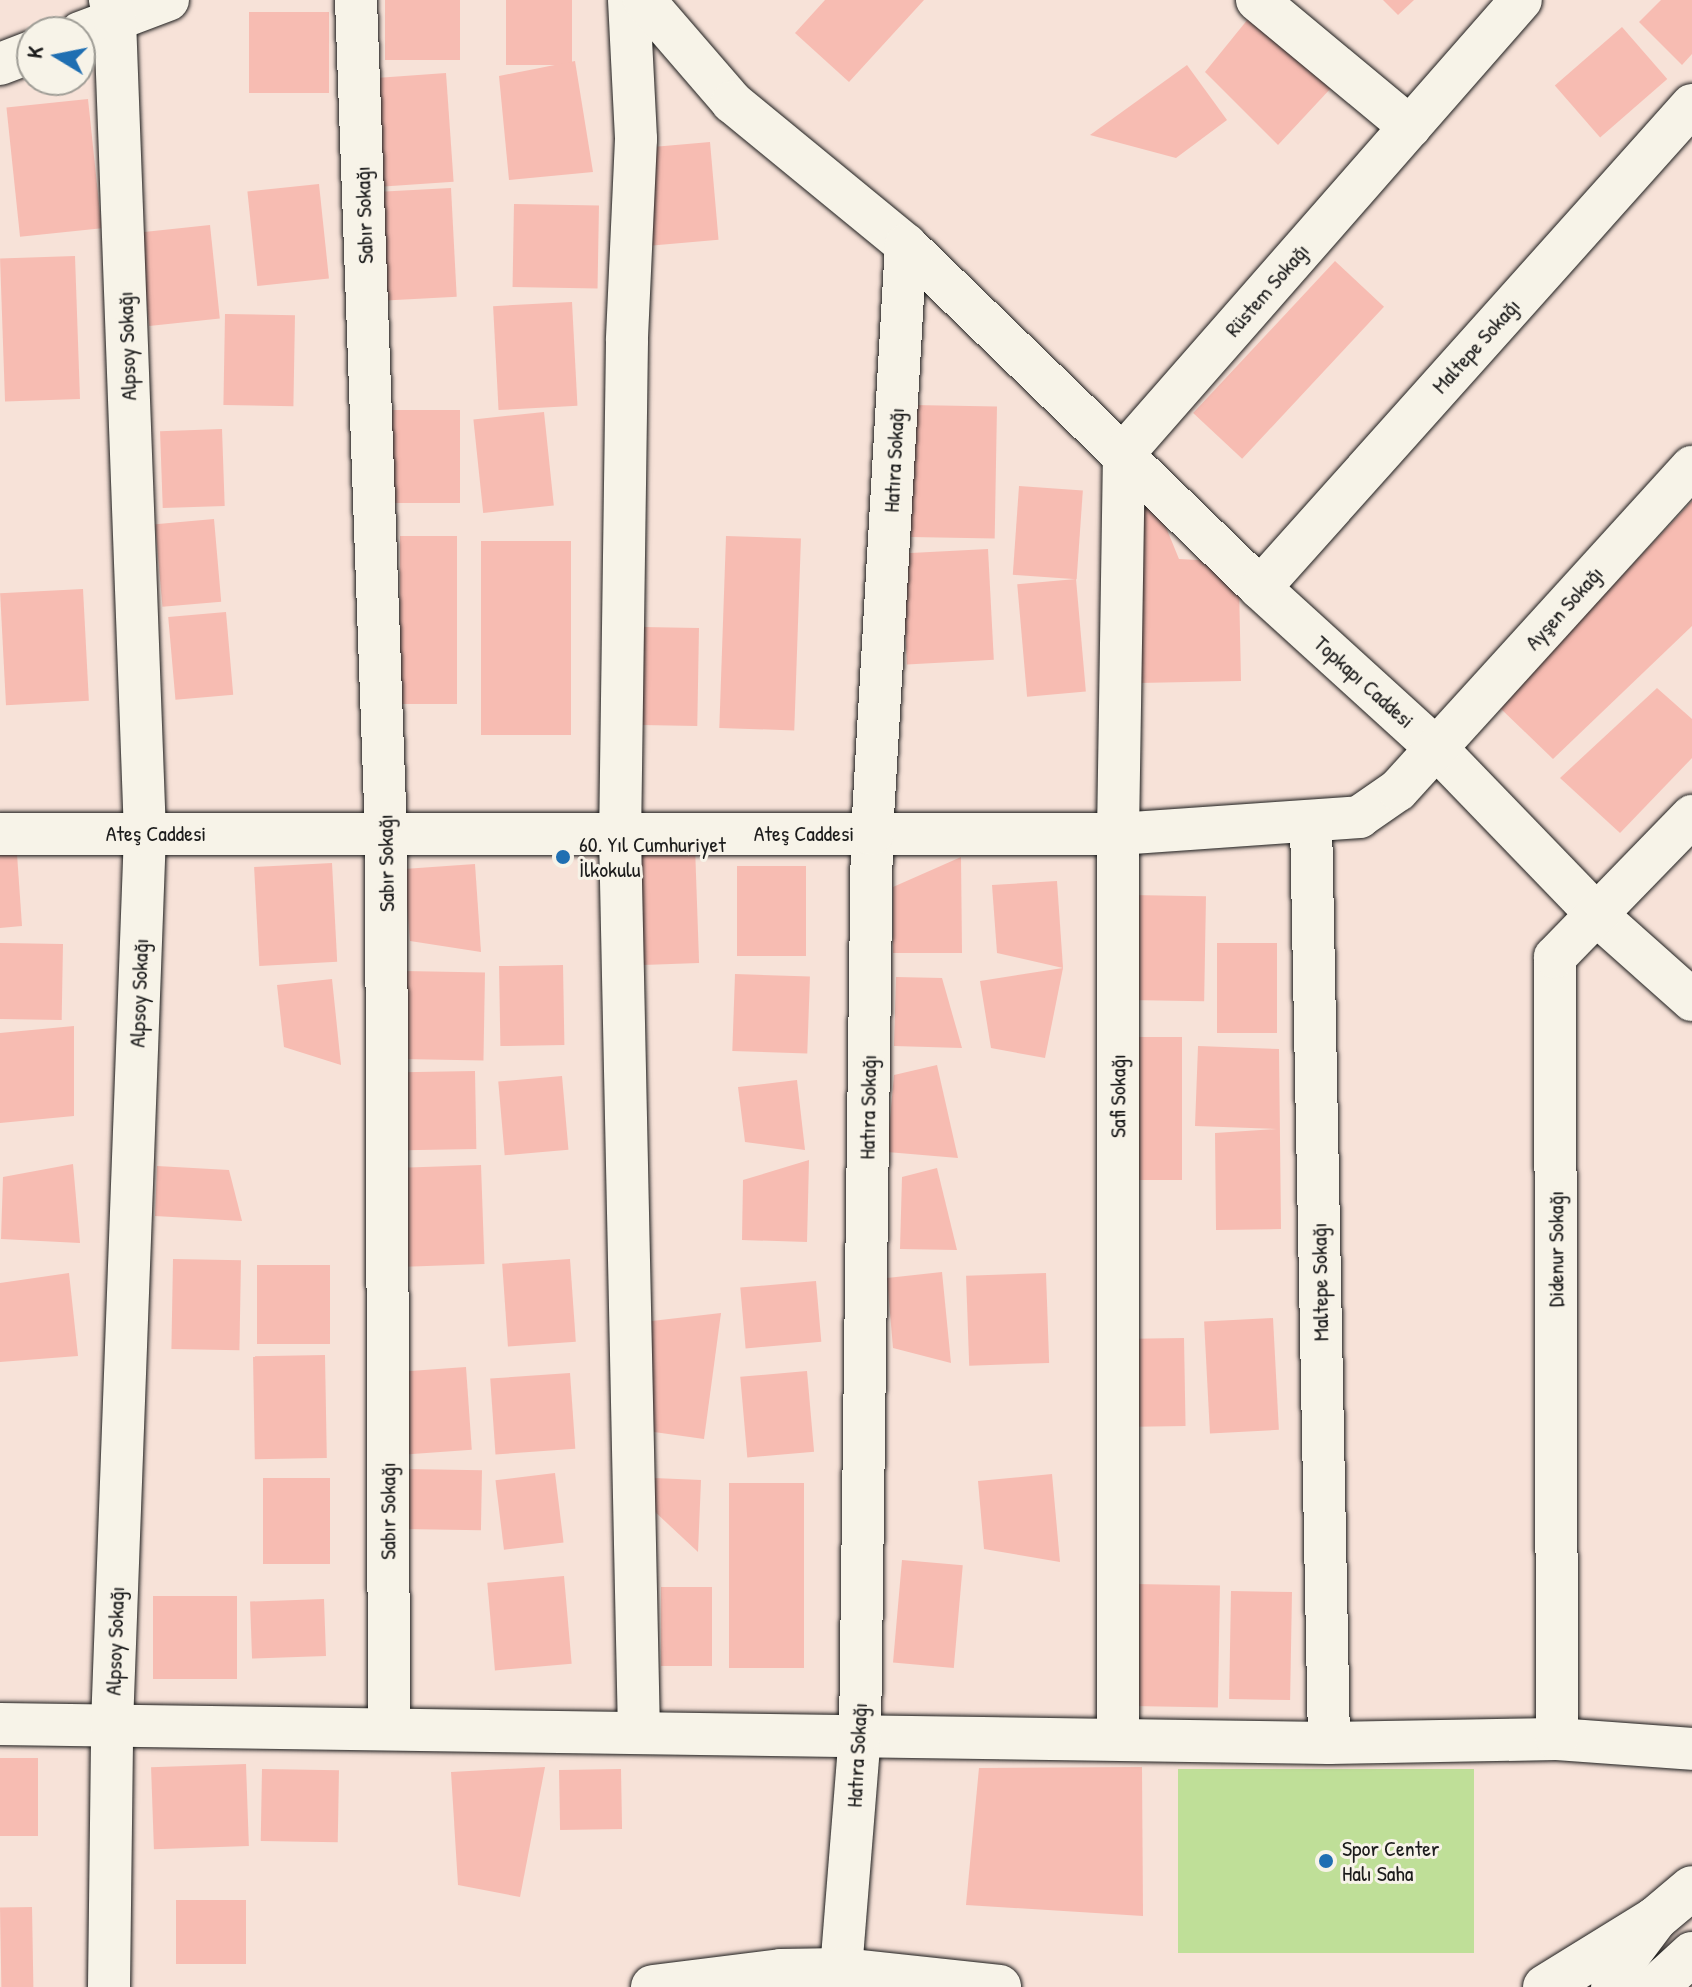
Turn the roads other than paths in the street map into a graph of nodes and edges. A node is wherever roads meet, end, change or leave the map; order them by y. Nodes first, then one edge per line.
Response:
1 (168, 0) edge
2 (356, 0) edge
3 (629, 0) edge
4 (644, 0) edge
5 (1257, 0) edge
6 (1521, 0) edge
7 (102, 18) edge
8 (1692, 105) edge
9 (1410, 127) junction
10 (906, 245) junction
11 (1124, 453) junction
12 (1692, 467) edge
13 (1260, 588) junction
14 (1436, 748) junction
15 (1692, 816) edge
16 (1311, 821) junction
17 (0, 834) edge
18 (145, 834) junction
19 (386, 834) junction
20 (620, 834) junction
21 (872, 834) junction
22 (1118, 834) junction
23 (1599, 917) junction
24 (1692, 1000) edge
25 (0, 1724) edge
26 (112, 1725) junction
27 (389, 1727) junction
28 (639, 1731) junction
29 (860, 1734) junction
30 (1118, 1739) junction
31 (1557, 1739) junction
32 (1329, 1743) junction
33 (1692, 1749) edge
34 (1692, 1888) edge
35 (1655, 1919) junction
36 (1692, 1954) edge
37 (1692, 1967) edge
38 (841, 1970) junction
39 (109, 1987) edge
40 (653, 1987) edge
41 (999, 1987) edge
42 (1545, 1987) edge
43 (1613, 1987) edge
44 (1656, 1987) edge
45 (1684, 1987) edge

1 - 7 street
2 - 19 street, Sabır Sokağı
3 - 20 street
4 - 10 street, Topkapı Caddesi
5 - 9 street
6 - 9 street, Rüstem Sokağı
7 - 18 street, Alpsoy Sokağı
8 - 13 street, Maltepe Sokağı
9 - 11 street, Rüstem Sokağı
10 - 11 street, Topkapı Caddesi
10 - 21 street, Hatıra Sokağı
11 - 13 street, Topkapı Caddesi
11 - 22 street, Safi Sokağı
12 - 14 street, Ayşen Sokağı
13 - 14 street, Topkapı Caddesi
14 - 16 street, Ateş Caddesi
14 - 23 street, Topkapı Caddesi
15 - 23 street, Didenur Sokağı
16 - 22 street, Ateş Caddesi
16 - 32 street, Maltepe Sokağı
17 - 18 street, Ateş Caddesi
18 - 19 street, Ateş Caddesi
18 - 26 street, Alpsoy Sokağı
19 - 20 street, Ateş Caddesi
19 - 27 street, Sabır Sokağı
20 - 21 street, Ateş Caddesi
20 - 28 street
21 - 22 street, Ateş Caddesi
21 - 29 street, Hatıra Sokağı
22 - 30 street, Safi Sokağı
23 - 24 street, Topkapı Caddesi
23 - 31 street, Didenur Sokağı
25 - 26 street
26 - 27 street
26 - 39 street, Alpsoy Sokağı
27 - 28 street
28 - 29 street
29 - 30 street
29 - 38 street, Hatıra Sokağı
30 - 32 street
31 - 32 street
31 - 33 street
34 - 35 main road
35 - 42 main road
35 - 43 main road
36 - 44 main road
37 - 45 main road
38 - 40 main road
38 - 41 main road

